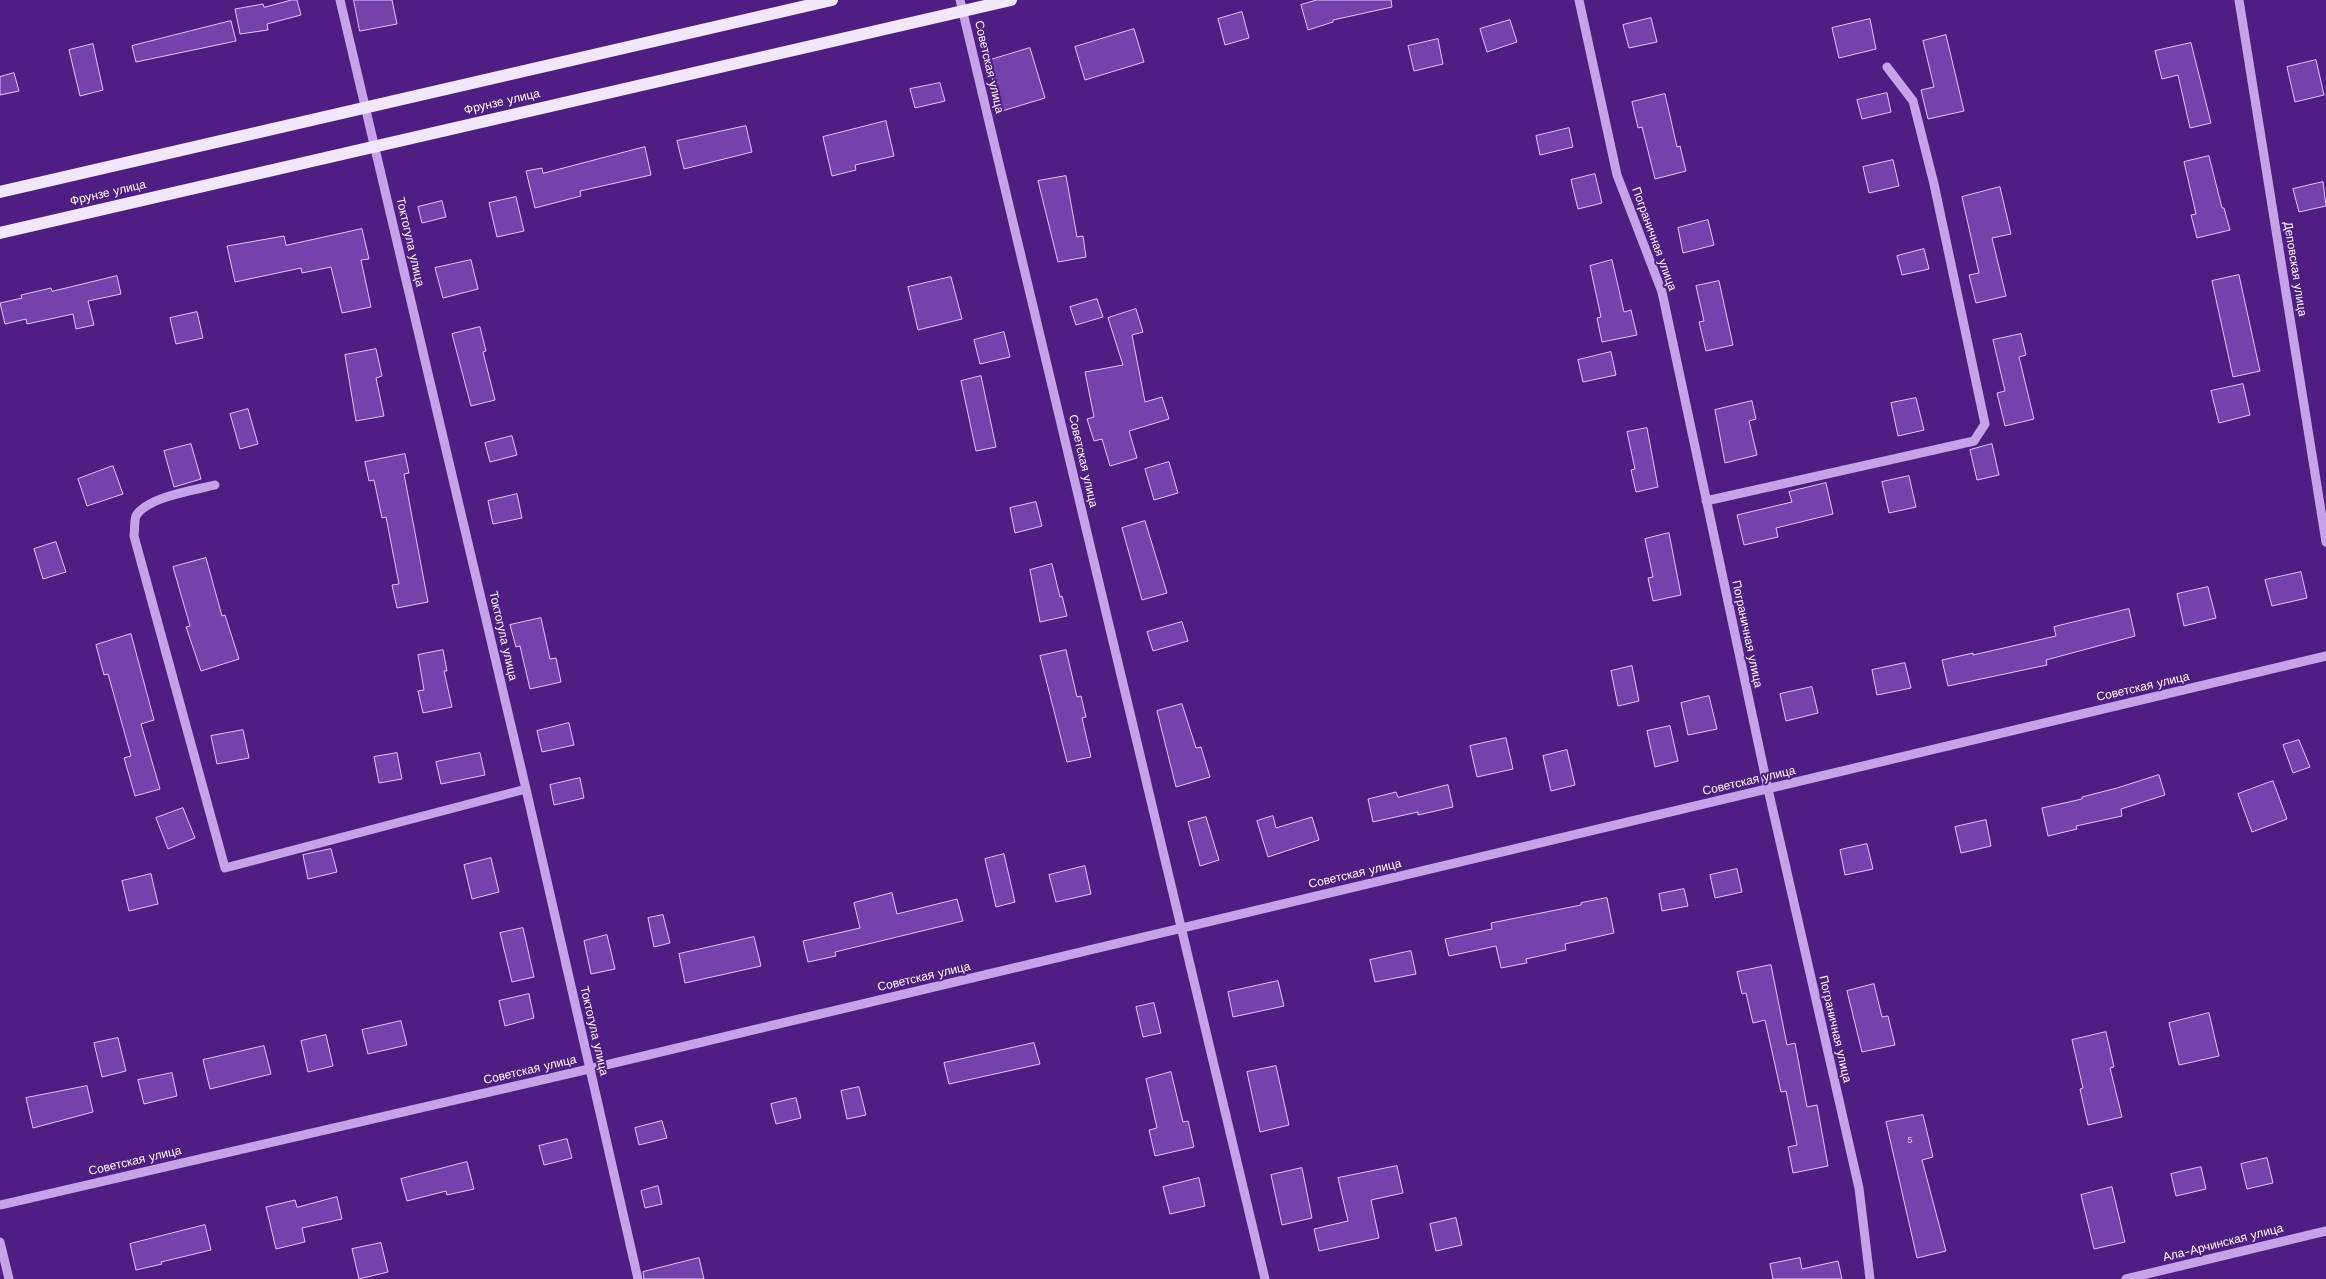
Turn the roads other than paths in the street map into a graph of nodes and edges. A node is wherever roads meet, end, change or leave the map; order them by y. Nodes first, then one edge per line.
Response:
1 (340, 0) edge
2 (832, 0) edge
3 (1011, 0) edge
4 (1579, 0) edge
5 (2239, 0) edge
6 (962, 6) edge
7 (1887, 67) dead end
8 (365, 108) junction
9 (374, 146) junction
10 (0, 192) edge
11 (0, 233) edge
12 (215, 485) dead end
13 (1706, 501) junction
14 (2326, 542) edge
15 (2324, 657) edge
16 (526, 789) junction
17 (1768, 789) junction
18 (1182, 928) junction
19 (589, 1069) junction
20 (0, 1205) edge
21 (2326, 1231) edge
22 (0, 1242) edge
23 (9, 1279) edge
24 (638, 1279) edge
25 (1265, 1279) edge
26 (1870, 1279) edge
27 (2126, 1279) edge

1 - 8 street, Токтогула улица
2 - 8 main road, Фрунзе улица
3 - 6 main road, Фрунзе улица
4 - 13 street, Пограничная улица
5 - 14 street, Деповская улица
6 - 9 main road, Фрунзе улица
6 - 18 street, Советская улица
7 - 13 street
8 - 9 street, Токтогула улица
8 - 10 main road, Фрунзе улица
9 - 11 main road, Фрунзе улица
9 - 16 street, Токтогула улица
12 - 16 street
13 - 17 street, Пограничная улица
15 - 17 street, Советская улица
16 - 19 street, Токтогула улица
17 - 18 street, Советская улица
17 - 26 street, Пограничная улица
18 - 19 street, Советская улица
18 - 25 street, Советская улица
19 - 20 street, Советская улица
19 - 24 street, Токтогула улица
21 - 27 street, Ала-Арчинская улица
22 - 23 street

